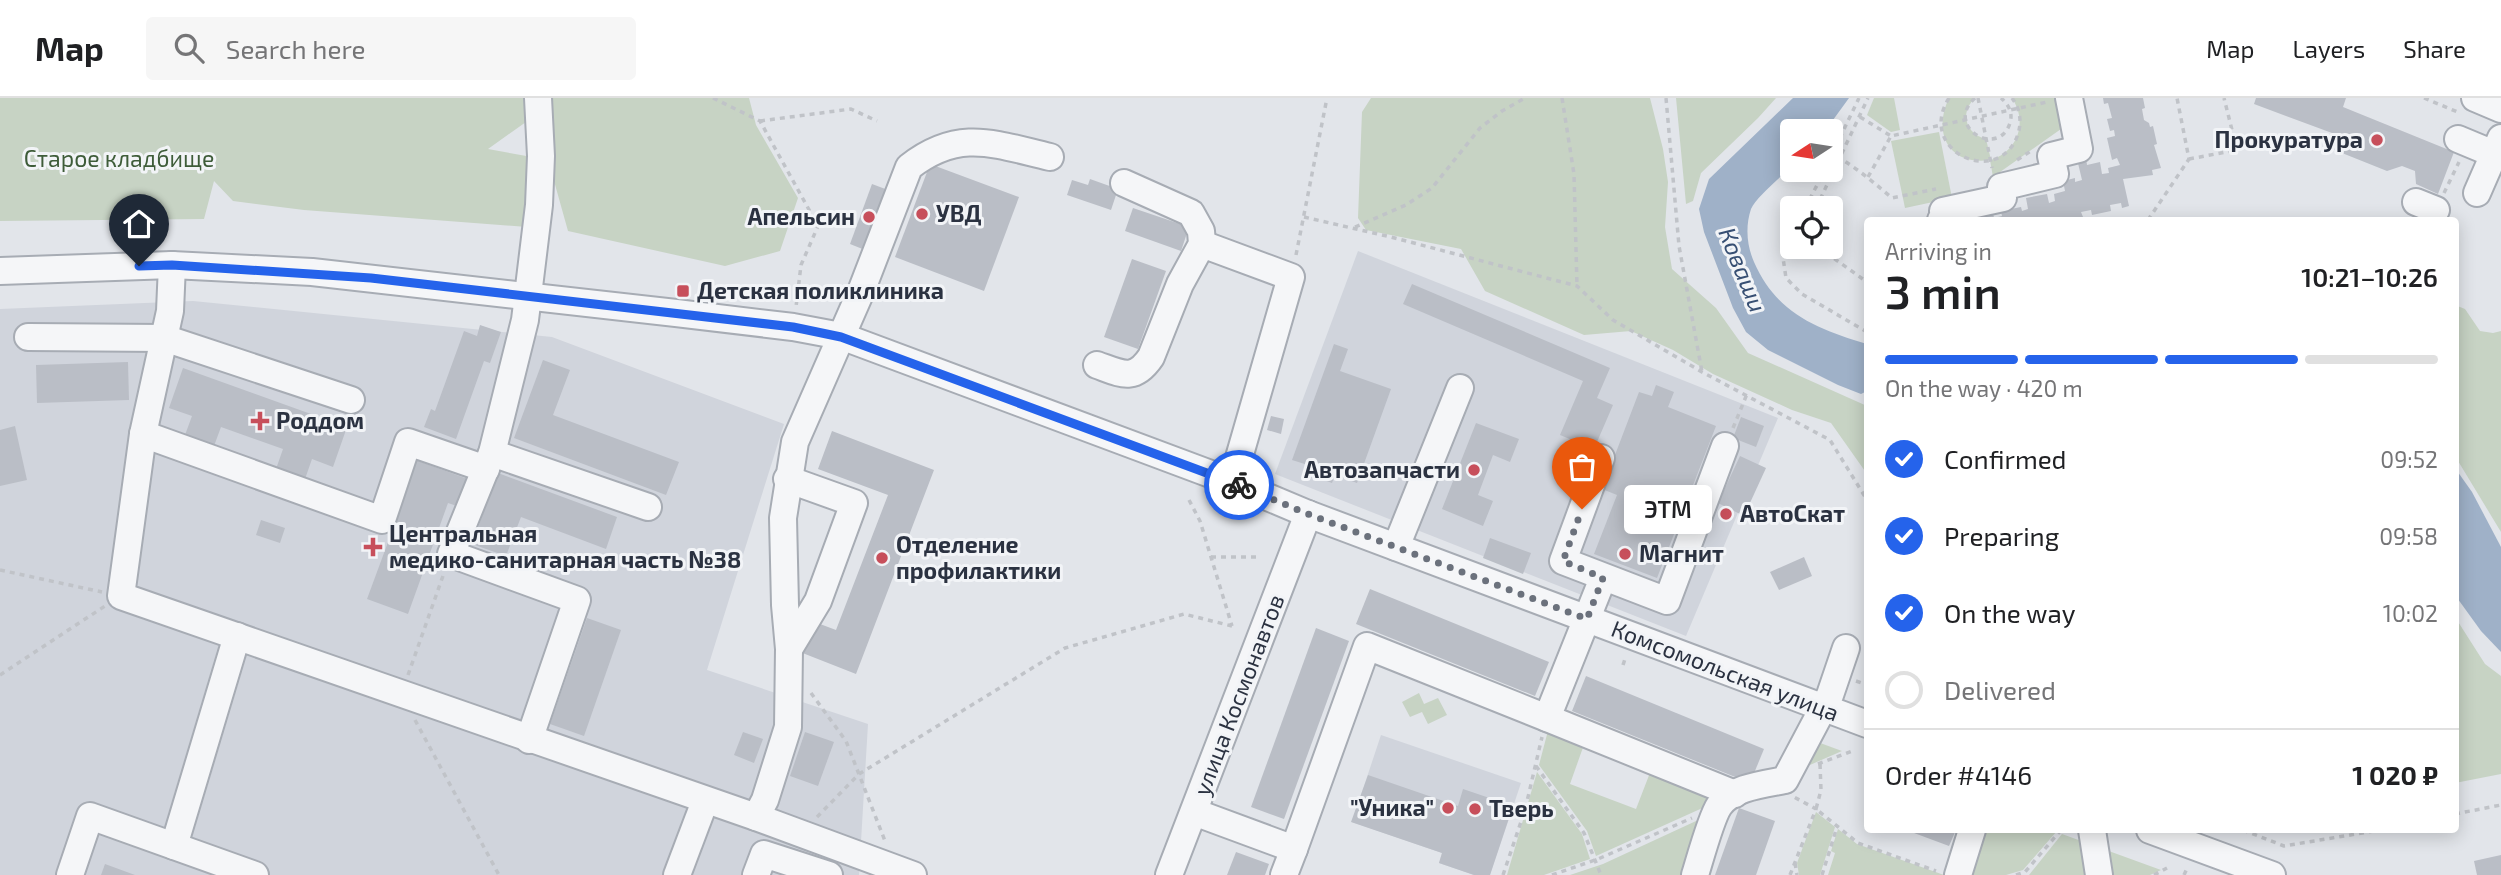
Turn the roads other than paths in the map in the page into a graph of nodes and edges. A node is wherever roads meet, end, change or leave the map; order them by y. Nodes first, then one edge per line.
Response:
1 (538, 98) edge
2 (2475, 98) edge
3 (2062, 99) edge
4 (2501, 109) edge
5 (2458, 139) dead end
6 (2497, 146) edge
7 (1050, 157) dead end
8 (1124, 183) dead end
9 (2477, 193) dead end
10 (1944, 217) edge
11 (1202, 244) junction
12 (172, 265) junction
13 (0, 271) edge
14 (528, 297) junction
15 (28, 337) dead end
16 (841, 337) junction
17 (164, 338) junction
18 (1097, 365) dead end
19 (1460, 388) dead end
20 (351, 400) dead end
21 (143, 434) junction
22 (1725, 446) road end
23 (1601, 458) dead end
24 (489, 461) junction
25 (787, 479) junction
26 (1232, 482) junction
27 (648, 507) dead end
28 (1308, 514) junction
29 (1396, 547) junction
30 (1603, 578) junction
31 (1587, 619) junction
32 (237, 636) junction
33 (1846, 648) dead end
34 (789, 656) junction
35 (1824, 708) junction
36 (1547, 718) junction
37 (1864, 723) edge
38 (529, 740) junction
39 (1727, 800) junction
40 (705, 801) junction
41 (1194, 812) junction
42 (756, 817) junction
43 (1971, 833) edge
44 (2092, 833) edge
45 (2157, 833) edge
46 (174, 846) junction
47 (1294, 849) junction
48 (2236, 869) edge
49 (904, 872) edge
50 (71, 875) edge
51 (256, 875) edge
52 (677, 875) edge
53 (756, 875) edge
54 (829, 875) edge
55 (1169, 875) edge
56 (1284, 875) edge
57 (1695, 875) edge
58 (1958, 875) edge
59 (2099, 875) edge
60 (2272, 875) edge

1 - 14 street
2 - 4 street
3 - 10 street
5 - 6 street
6 - 9 street
7 - 16 street
8 - 11 street
11 - 18 street
11 - 26 street
12 - 13 street, Комсомольская улица
12 - 14 street, Комсомольская улица
12 - 17 street
14 - 16 street, Комсомольская улица
14 - 24 street
15 - 17 street
16 - 25 street
16 - 26 street, Комсомольская улица
17 - 20 street
17 - 21 street
19 - 29 street
21 - 24 street
21 - 32 street
22 - 30 street
23 - 30 street
24 - 27 street
24 - 38 street
25 - 34 street
25 - 34 street
26 - 28 street, Комсомольская улица
28 - 29 street, Комсомольская улица
28 - 41 street, улица Космонавтов
29 - 31 street, Комсомольская улица
30 - 31 street
31 - 35 street, Комсомольская улица
31 - 36 street
32 - 38 street
32 - 46 street
33 - 35 street
34 - 42 street
35 - 37 street, Комсомольская улица
35 - 39 street
36 - 39 street
36 - 47 street
38 - 40 street
39 - 57 street
40 - 42 street
40 - 52 street
41 - 47 street
41 - 55 street, улица Космонавтов
42 - 49 street
43 - 58 street
44 - 59 street
45 - 48 street
46 - 50 street
46 - 51 street
47 - 56 street
48 - 60 street
53 - 54 street

